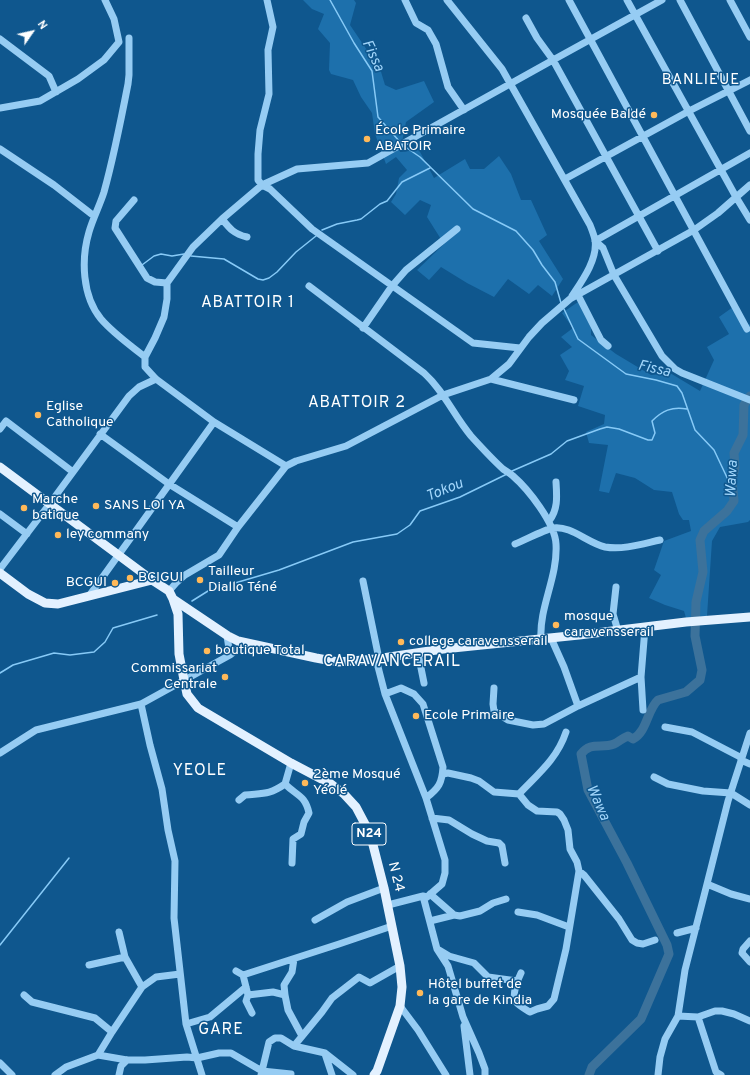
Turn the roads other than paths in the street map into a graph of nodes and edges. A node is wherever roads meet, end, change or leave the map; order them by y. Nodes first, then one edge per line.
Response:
1 (105, 0) edge
2 (266, 0) edge
3 (405, 0) edge
4 (447, 0) edge
5 (569, 0) edge
6 (627, 0) edge
7 (662, 0) edge
8 (680, 0) edge
9 (730, 0) edge
10 (636, 15) junction
11 (526, 18) dead end
12 (750, 37) edge
13 (129, 38) dead end
14 (0, 39) edge
15 (591, 39) junction
16 (553, 60) junction
17 (750, 80) edge
18 (511, 84) junction
19 (728, 91) junction
20 (56, 92) junction
21 (0, 108) edge
22 (464, 110) junction
23 (689, 111) junction
24 (750, 132) edge
25 (643, 136) junction
26 (0, 149) edge
27 (750, 153) edge
28 (606, 156) junction
29 (721, 170) junction
30 (565, 180) junction
31 (750, 185) edge
32 (262, 186) junction
33 (675, 195) junction
34 (736, 197) junction
35 (134, 200) dead end
36 (94, 216) junction
37 (639, 216) junction
38 (222, 219) junction
39 (750, 220) edge
40 (457, 230) dead end
41 (694, 230) junction
42 (247, 237) dead end
43 (595, 241) junction
44 (658, 251) junction
45 (614, 275) junction
46 (167, 283) junction
47 (309, 286) dead end
48 (392, 286) junction
49 (578, 295) junction
50 (570, 299) junction
51 (363, 328) junction
52 (747, 329) dead end
53 (608, 346) dead end
54 (520, 348) junction
55 (145, 357) junction
56 (156, 379) junction
57 (491, 379) junction
58 (443, 395) junction
59 (747, 399) edge
60 (574, 400) dead end
61 (214, 422) junction
62 (0, 429) edge
63 (100, 434) junction
64 (286, 466) junction
65 (0, 467) edge
66 (73, 472) junction
67 (556, 482) dead end
68 (169, 484) junction
69 (50, 504) junction
70 (0, 514) edge
71 (551, 525) junction
72 (238, 527) junction
73 (27, 534) junction
74 (660, 540) dead end
75 (516, 544) dead end
76 (119, 554) junction
77 (0, 569) edge
78 (0, 573) edge
79 (152, 580) junction
80 (363, 581) dead end
81 (616, 587) dead end
82 (171, 595) junction
83 (89, 596) junction
84 (750, 617) edge
85 (645, 628) junction
86 (618, 631) junction
87 (227, 636) junction
88 (546, 639) junction
89 (242, 642) junction
90 (418, 653) junction
91 (230, 655) junction
92 (377, 659) junction
93 (641, 677) junction
94 (184, 680) junction
95 (424, 683) dead end
96 (494, 688) dead end
97 (385, 694) junction
98 (141, 704) junction
99 (578, 706) junction
100 (642, 710) dead end
101 (665, 727) dead end
102 (566, 732) dead end
103 (750, 733) edge
104 (0, 752) edge
105 (742, 759) junction
106 (291, 763) junction
107 (750, 764) edge
108 (443, 774) junction
109 (654, 777) dead end
110 (285, 784) junction
111 (731, 793) junction
112 (519, 794) junction
113 (426, 798) junction
114 (239, 800) dead end
115 (750, 805) edge
116 (432, 818) junction
117 (292, 863) dead end
118 (505, 863) dead end
119 (579, 871) junction
120 (707, 884) junction
121 (384, 888) junction
122 (427, 895) junction
123 (506, 899) dead end
124 (750, 899) edge
125 (388, 905) junction
126 (518, 912) dead end
127 (454, 915) junction
128 (315, 920) dead end
129 (430, 920) junction
130 (392, 926) junction
131 (569, 927) junction
132 (696, 928) junction
133 (119, 932) dead end
134 (677, 933) dead end
135 (655, 940) dead end
136 (750, 941) edge
137 (437, 949) junction
138 (125, 956) junction
139 (294, 959) junction
140 (750, 962) edge
141 (89, 965) dead end
142 (400, 966) junction
143 (236, 971) dead end
144 (521, 972) dead end
145 (180, 974) junction
146 (243, 975) junction
147 (517, 981) junction
148 (142, 987) junction
149 (246, 988) junction
150 (24, 995) dead end
151 (248, 995) junction
152 (285, 995) junction
153 (400, 1006) junction
154 (252, 1013) dead end
155 (678, 1016) junction
156 (462, 1017) junction
157 (698, 1017) junction
158 (750, 1021) edge
159 (186, 1024) junction
160 (112, 1032) junction
161 (302, 1036) junction
162 (294, 1046) junction
163 (325, 1053) junction
164 (98, 1055) junction
165 (197, 1058) junction
166 (127, 1060) junction
167 (0, 1064) edge
168 (262, 1073) edge
169 (291, 1074) edge
170 (717, 1074) edge
171 (12, 1075) edge
172 (56, 1075) edge
173 (119, 1075) edge
174 (202, 1075) edge
175 (332, 1075) edge
176 (353, 1075) edge
177 (374, 1075) edge
178 (446, 1075) edge
179 (470, 1075) edge
180 (485, 1075) edge
181 (658, 1075) edge

1 - 20 street
2 - 32 street
3 - 22 street
4 - 18 street
5 - 15 street
6 - 10 street
7 - 10 street
8 - 19 street
9 - 12 street
10 - 15 street
10 - 23 street
11 - 16 street
13 - 36 street
14 - 20 street
15 - 16 street
15 - 25 street
16 - 18 street
16 - 28 street
17 - 19 street
18 - 22 street
18 - 30 street
19 - 23 street
19 - 24 street
20 - 21 street
22 - 32 street
23 - 25 street
23 - 29 street
25 - 28 street
25 - 33 street
26 - 36 street
27 - 29 street
28 - 30 street
28 - 37 street
29 - 33 street
29 - 34 street
30 - 43 street
31 - 34 street
32 - 38 street
32 - 48 street
33 - 37 street
33 - 41 street
34 - 39 street
34 - 41 street
35 - 46 street
36 - 55 street
37 - 43 street
37 - 44 street
38 - 42 street
38 - 46 street
40 - 48 street
41 - 44 street
41 - 52 street
43 - 45 street
43 - 50 street
44 - 45 street
45 - 49 street
45 - 59 street
46 - 55 street
47 - 51 street
48 - 51 street
48 - 54 street
49 - 50 street
49 - 53 street
50 - 54 street
51 - 58 street
54 - 57 street
55 - 56 street
56 - 61 street
56 - 63 street
57 - 58 street
57 - 60 street
58 - 64 street
58 - 71 street
61 - 64 street
61 - 68 street
62 - 66 street
63 - 66 street
63 - 68 street
64 - 72 street
65 - 69 main road
66 - 69 street
67 - 71 street
68 - 72 street
68 - 76 street
69 - 73 street
69 - 76 main road
70 - 73 street
71 - 74 street
71 - 75 street
71 - 88 street
72 - 82 street
73 - 77 street
76 - 79 main road
76 - 83 street
78 - 83 main road
79 - 82 main road
79 - 83 main road
80 - 92 street
81 - 86 street
82 - 87 main road
82 - 94 main road, N24
84 - 85 main road
85 - 86 main road
85 - 93 street
86 - 88 main road
87 - 89 main road
87 - 91 street
88 - 90 main road
88 - 99 street
89 - 91 street
89 - 92 main road
90 - 92 main road
90 - 95 street
91 - 94 street
92 - 97 street
93 - 99 street
93 - 100 street
94 - 98 street
94 - 106 main road, N 24 / N24
96 - 99 street
97 - 108 street
97 - 113 street
98 - 104 street
98 - 145 street
101 - 105 street
102 - 112 street
103 - 105 street
105 - 107 street
105 - 111 street
106 - 110 street
106 - 121 main road, N 24 / N24
108 - 112 street
108 - 113 street
109 - 111 street
110 - 114 street
110 - 117 street
111 - 115 street
111 - 120 street
112 - 119 street
113 - 116 street
116 - 118 street
116 - 122 street
119 - 131 street
119 - 135 street
120 - 124 street
120 - 132 street
121 - 125 main road, N 24 / N24
121 - 128 street
122 - 125 street
122 - 127 street
122 - 129 street
123 - 127 street
125 - 130 main road, N 24 / N24
126 - 131 street
127 - 129 street
129 - 137 street
130 - 139 street
130 - 142 main road, N 24 / N24
131 - 147 street
132 - 134 street
132 - 155 street
133 - 138 street
136 - 140 street
137 - 147 street
137 - 156 street
138 - 141 street
138 - 148 street
139 - 146 street
139 - 152 street
142 - 153 main road, N 24 / N24
142 - 161 street
143 - 146 street
144 - 147 street
145 - 148 street
145 - 159 street
146 - 149 street
148 - 160 street
149 - 151 street
149 - 159 street
150 - 160 street
151 - 152 street
151 - 154 street
152 - 161 street
153 - 177 main road, N 24 / N24
153 - 178 street
155 - 157 street
155 - 181 street
156 - 179 street
156 - 180 street
157 - 158 street
157 - 170 street
159 - 165 street
160 - 164 street
161 - 162 street
162 - 163 street
162 - 168 street
163 - 175 street
163 - 176 street
164 - 166 street
164 - 172 street
165 - 166 street
165 - 168 street
165 - 174 street
166 - 173 street
167 - 171 street
168 - 169 street

